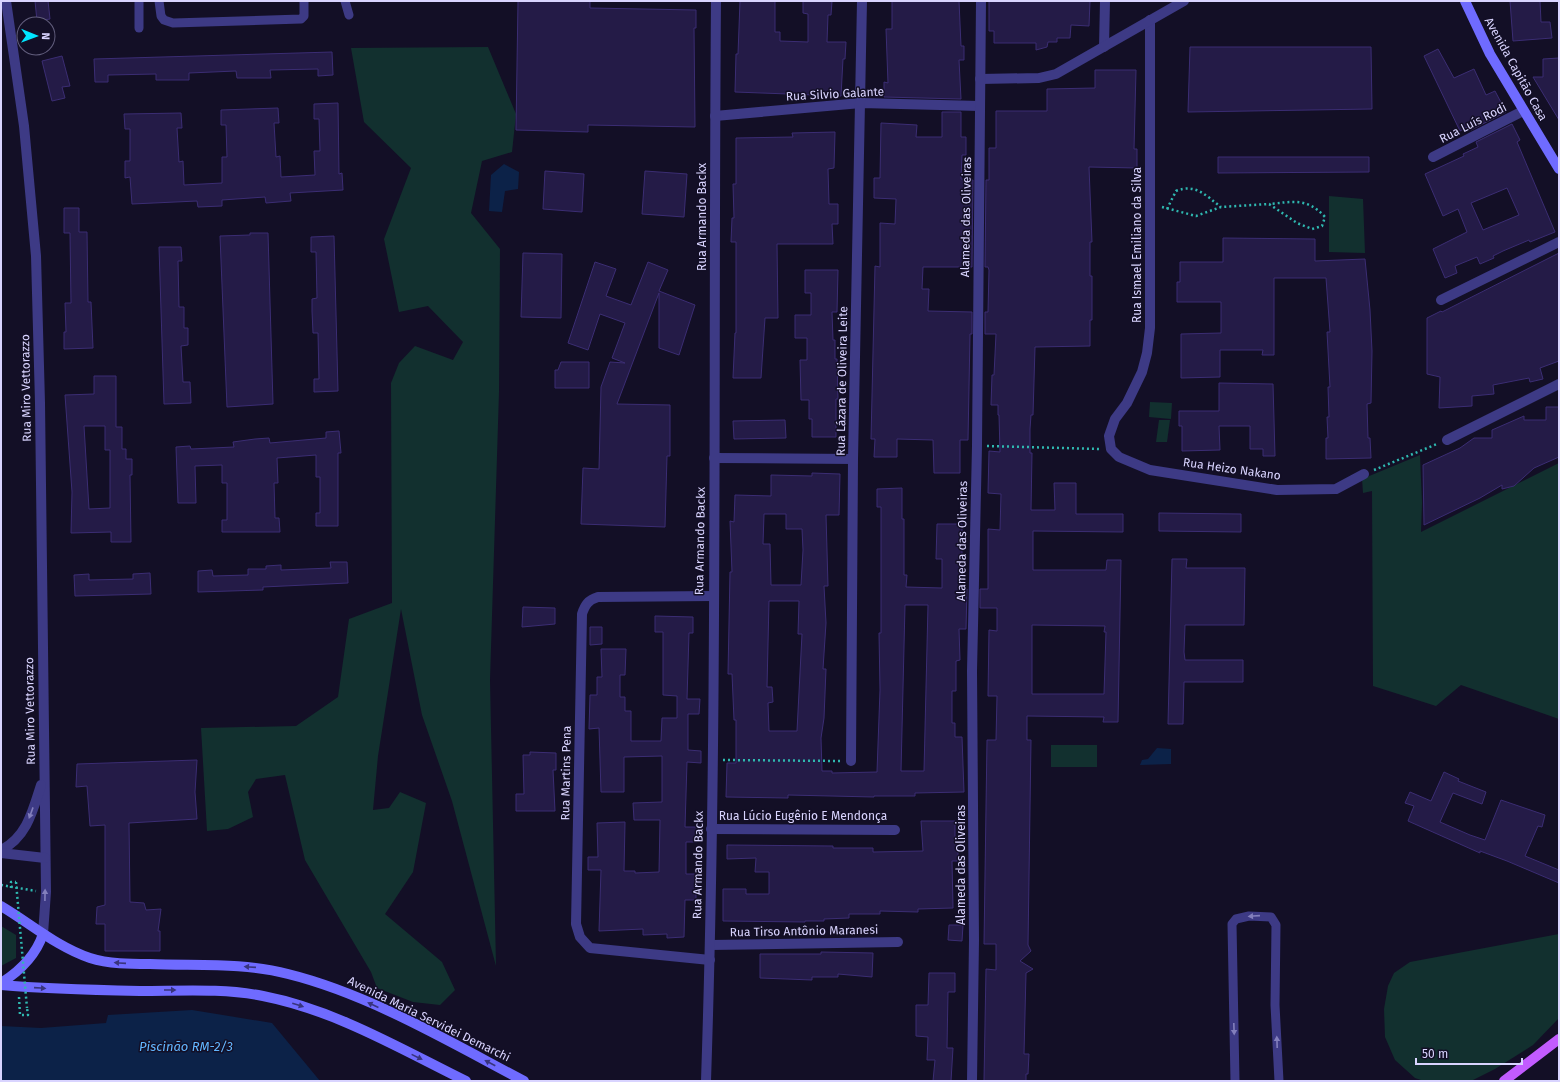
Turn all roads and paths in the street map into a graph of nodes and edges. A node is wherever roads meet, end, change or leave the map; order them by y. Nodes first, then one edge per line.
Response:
1 (6, 1) edge
2 (139, 1) edge
3 (159, 1) edge
4 (304, 1) edge
5 (345, 1) edge
6 (716, 1) edge
7 (862, 1) edge
8 (981, 1) edge
9 (1105, 1) edge
10 (1184, 1) edge
11 (1465, 1) edge
12 (349, 15) dead end
13 (1150, 20) junction
14 (139, 28) dead end
15 (1104, 48) junction
16 (980, 79) junction
17 (861, 103) junction
18 (980, 106) junction
19 (1523, 111) junction
20 (715, 116) junction
21 (1434, 157) dead end
22 (1559, 169) edge
23 (1150, 203) junction
24 (1269, 204) junction
25 (1221, 207) junction
26 (1167, 209) junction
27 (1559, 242) edge
28 (1441, 300) dead end
29 (1559, 384) edge
30 (1447, 440) joint
31 (977, 446) junction
32 (1111, 449) junction
33 (714, 458) junction
34 (853, 459) junction
35 (1364, 474) joint
36 (713, 596) junction
37 (712, 760) junction
38 (851, 761) joint
39 (44, 776) junction
40 (711, 829) junction
41 (895, 830) dead end
42 (1, 850) edge
43 (1, 854) edge
44 (45, 858) junction
45 (1, 885) edge
46 (11, 888) junction
47 (46, 892) junction
48 (1, 906) edge
49 (44, 934) junction
50 (898, 942) dead end
51 (710, 945) junction
52 (710, 960) junction
53 (1, 984) edge
54 (19, 1008) dead end
55 (1559, 1040) edge
56 (466, 1081) edge
57 (524, 1081) edge
58 (706, 1081) edge
59 (972, 1081) edge
60 (1236, 1081) edge
61 (1279, 1081) edge
62 (1504, 1081) edge

1 - 39 street, Rua Miro Vettorazzo
2 - 14 lane
3 - 4 lane
5 - 12 lane
6 - 20 street, Rua Armando Backx
7 - 17 street, Rua Lázara de Oliveira Leite
8 - 16 street, Alameda das Oliveiras
9 - 15 street
10 - 13 street
11 - 19 main road, Avenida Capitão Casa
13 - 15 street
13 - 23 street, Rua Ismael Emiliano da Silva
15 - 16 street
16 - 18 street, Alameda das Oliveiras
17 - 18 street, Rua Silvio Galante
17 - 20 street, Rua Silvio Galante
17 - 34 street, Rua Lázara de Oliveira Leite
18 - 31 street, Alameda das Oliveiras
19 - 21 street, Rua Luís Rodi
19 - 22 main road, Avenida Capitão Casa
20 - 33 street, Rua Armando Backx
23 - 26 path
23 - 32 street, Rua Ismael Emiliano da Silva
24 - 24 path
24 - 25 path
25 - 26 path
25 - 26 path
27 - 28 street
29 - 30 street
30 - 35 path
31 - 32 path
31 - 59 street, Alameda das Oliveiras
32 - 35 street, Rua Heizo Nakano
33 - 34 street
33 - 36 street, Rua Armando Backx
34 - 38 street, Rua Lázara de Oliveira Leite
36 - 37 street, Rua Armando Backx
36 - 52 street, Rua Martins Pena
37 - 38 path
37 - 40 street, Rua Armando Backx
39 -> 42 street, Rua Miro Vettorazzo
39 - 44 street, Rua Miro Vettorazzo
40 - 41 street, Rua Lúcio Eugênio E Mendonça
40 - 51 street, Rua Armando Backx
43 - 44 street
44 - 47 street, Rua Miro Vettorazzo
45 - 46 path
46 - 47 path
46 - 54 path, bridge
49 -> 47 street, Rua Miro Vettorazzo
48 - 49 main road, Avenida Maria Servidei Demarchi
49 - 53 main road
57 -> 49 main road, Avenida Maria Servidei Demarchi
50 - 51 street, Rua Tirso Antônio Maranesi
51 - 52 street, Rua Armando Backx
52 - 58 street, Rua Armando Backx
53 -> 56 main road
55 - 62 main road
61 -> 60 lane

